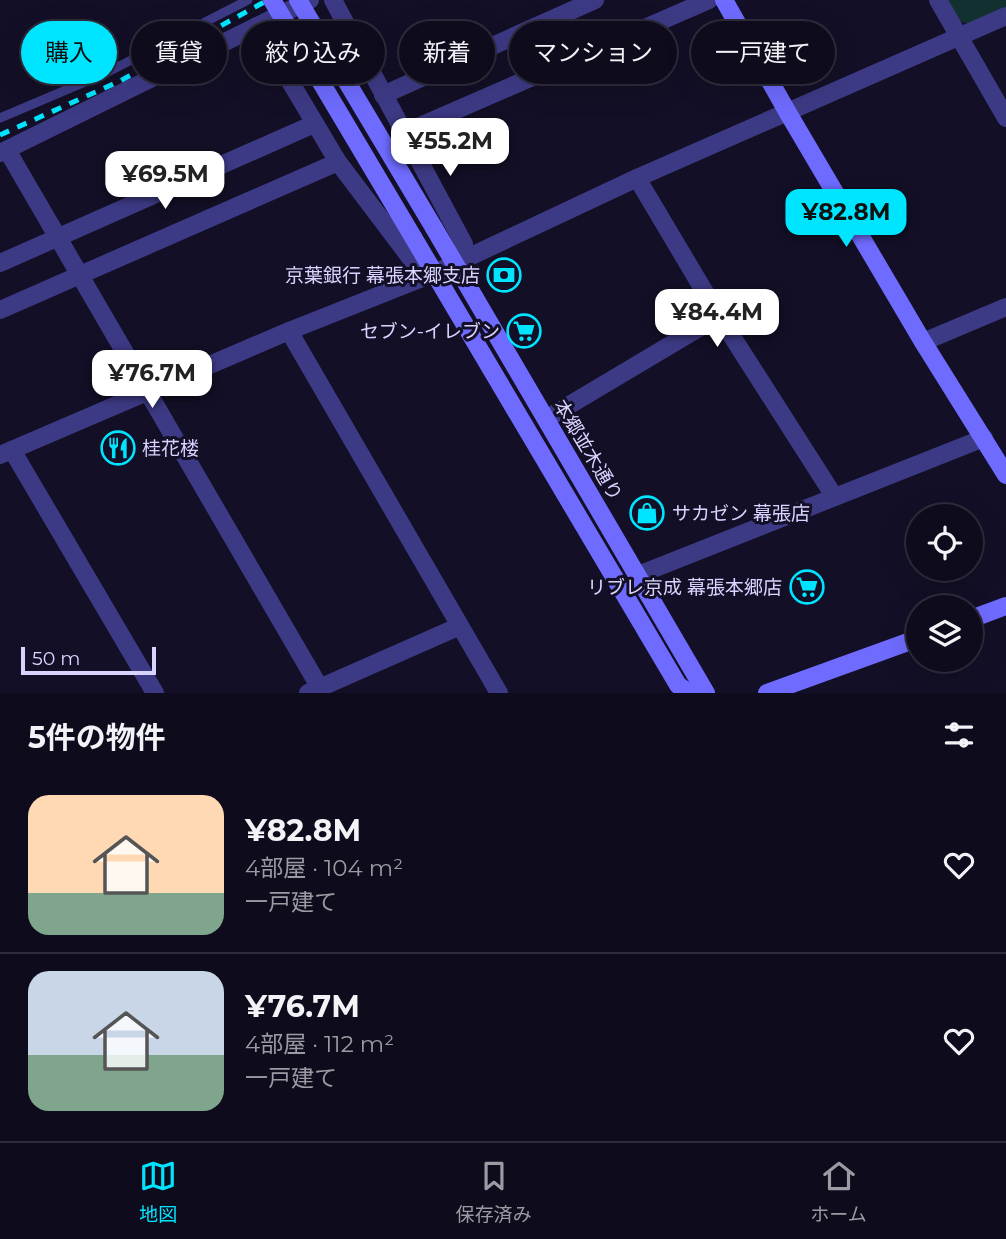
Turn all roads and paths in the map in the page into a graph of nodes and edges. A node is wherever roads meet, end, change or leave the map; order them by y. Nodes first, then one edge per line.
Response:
1 (248, 0) edge
2 (272, 0) edge
3 (298, 0) edge
4 (310, 0) edge
5 (333, 0) edge
6 (595, 0) edge
7 (709, 0) edge
8 (724, 0) edge
9 (938, 0) edge
10 (1006, 16) edge
11 (267, 21) edge
12 (241, 34) edge
13 (959, 37) junction
14 (291, 84) edge
15 (383, 95) junction
16 (788, 113) junction
17 (0, 118) edge
18 (1006, 118) edge
19 (314, 124) junction
20 (404, 133) junction
21 (4, 151) edge
22 (338, 162) junction
23 (638, 178) junction
24 (58, 237) junction
25 (0, 263) edge
26 (454, 264) junction
27 (435, 273) junction
28 (80, 275) junction
29 (1006, 307) edge
30 (0, 310) edge
31 (719, 316) junction
32 (289, 331) junction
33 (923, 342) junction
34 (147, 391) junction
35 (546, 419) junction
36 (984, 438) junction
37 (6, 452) edge
38 (1006, 475) edge
39 (834, 496) junction
40 (638, 575) junction
41 (1006, 606) edge
42 (983, 615) edge
43 (460, 626) junction
44 (906, 643) edge
45 (314, 690) edge
46 (155, 693) edge
47 (499, 693) edge
48 (689, 693) edge
49 (706, 693) edge
50 (767, 693) edge

1 - 17 lane
2 - 27 street, bridge
3 - 26 street, 本郷並木通り, bridge
4 - 11 street
5 - 15 street
6 - 15 street
7 - 20 street
8 - 16 street
9 - 13 street
10 - 13 street
12 - 21 street
13 - 16 street
13 - 18 street
14 - 19 street
15 - 20 street
16 - 23 street
16 - 33 street
19 - 22 street
19 - 24 street
20 - 26 street
21 - 24 street
22 - 27 street
22 - 28 street
23 - 26 street
23 - 31 street
24 - 25 street
24 - 28 street
26 - 27 street
26 - 35 street, 本郷並木通り
27 - 32 street
27 - 48 street
28 - 30 street
28 - 34 street
29 - 33 street
31 - 35 street
31 - 39 street
32 - 34 street
32 - 43 street
33 - 36 street
34 - 37 street
34 - 45 street
35 - 40 street, 本郷並木通り
36 - 38 street
36 - 39 street
37 - 46 street
39 - 40 street
40 - 49 street, 本郷並木通り
41 - 42 street
43 - 45 street
43 - 47 street
44 - 50 street

